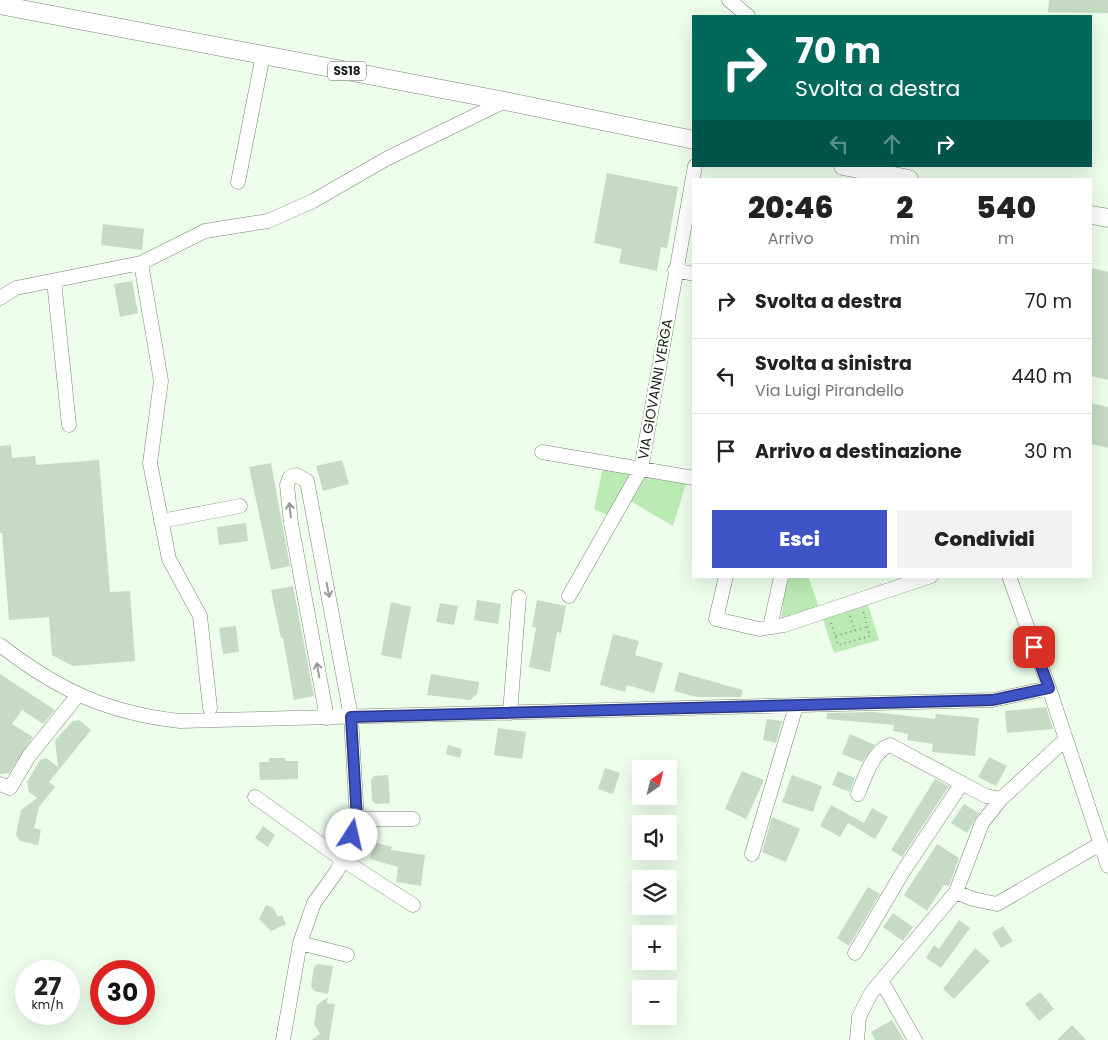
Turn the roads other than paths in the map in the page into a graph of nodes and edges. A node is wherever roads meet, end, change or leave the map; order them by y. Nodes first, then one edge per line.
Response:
1 (729, 0) edge
2 (750, 0) edge
3 (1, 4) edge
4 (746, 14) edge
5 (263, 55) junction
6 (505, 101) junction
7 (692, 140) edge
8 (848, 167) edge
9 (898, 178) edge
10 (238, 182) dead end
11 (692, 182) edge
12 (1092, 215) edge
13 (1108, 218) edge
14 (141, 263) junction
15 (675, 270) junction
16 (692, 274) edge
17 (54, 280) junction
18 (0, 298) edge
19 (69, 425) dead end
20 (542, 452) dead end
21 (641, 470) junction
22 (692, 478) edge
23 (240, 506) dead end
24 (161, 521) junction
25 (726, 578) edge
26 (781, 578) edge
27 (925, 578) edge
28 (1010, 578) edge
29 (569, 596) dead end
30 (519, 597) dead end
31 (770, 627) junction
32 (0, 645) edge
33 (1049, 688) junction
34 (78, 695) junction
35 (796, 706) junction
36 (210, 708) dead end
37 (510, 713) junction
38 (351, 717) junction
39 (327, 718) junction
40 (1066, 739) junction
41 (962, 783) junction
42 (0, 784) edge
43 (858, 794) dead end
44 (255, 797) dead end
45 (1002, 799) junction
46 (357, 819) junction
47 (413, 819) dead end
48 (1100, 844) junction
49 (752, 854) dead end
50 (342, 860) junction
51 (1108, 866) edge
52 (956, 892) junction
53 (413, 905) dead end
54 (300, 943) junction
55 (855, 953) dead end
56 (347, 955) dead end
57 (882, 982) junction
58 (282, 1040) edge
59 (857, 1040) edge
60 (915, 1040) edge

1 - 4 street
2 - 4 street
3 - 5 main road, SS18
5 - 6 main road, SS18
5 - 10 street
6 - 7 main road, SS18
6 - 14 street
8 - 9 main road
11 - 15 street, VIA GIOVANNI VERGA
12 - 13 main road
14 - 17 street
14 - 24 street
15 - 16 street
15 - 21 street, VIA GIOVANNI VERGA
17 - 18 street
17 - 19 street
20 - 21 street
21 - 22 street
21 - 29 street, VIA GIOVANNI VERGA
23 - 24 street
24 - 36 street
25 - 31 street
26 - 31 street
27 - 31 street
28 - 33 street
30 - 37 street
32 - 34 street
33 - 35 street
33 - 40 street
34 - 39 street
34 - 42 street
35 - 37 street
35 - 49 street
37 - 38 street
38 - 39 street
39 -> 38 street
38 - 46 street
40 - 45 street
40 - 48 street
41 - 43 street
41 - 45 street
41 - 55 street
44 - 50 street
45 - 52 street
46 - 47 street
46 - 50 street
48 - 51 street
48 - 52 street
50 - 53 street
50 - 54 street
52 - 57 street
54 - 56 street
54 - 58 street
57 - 59 street
57 - 60 street

